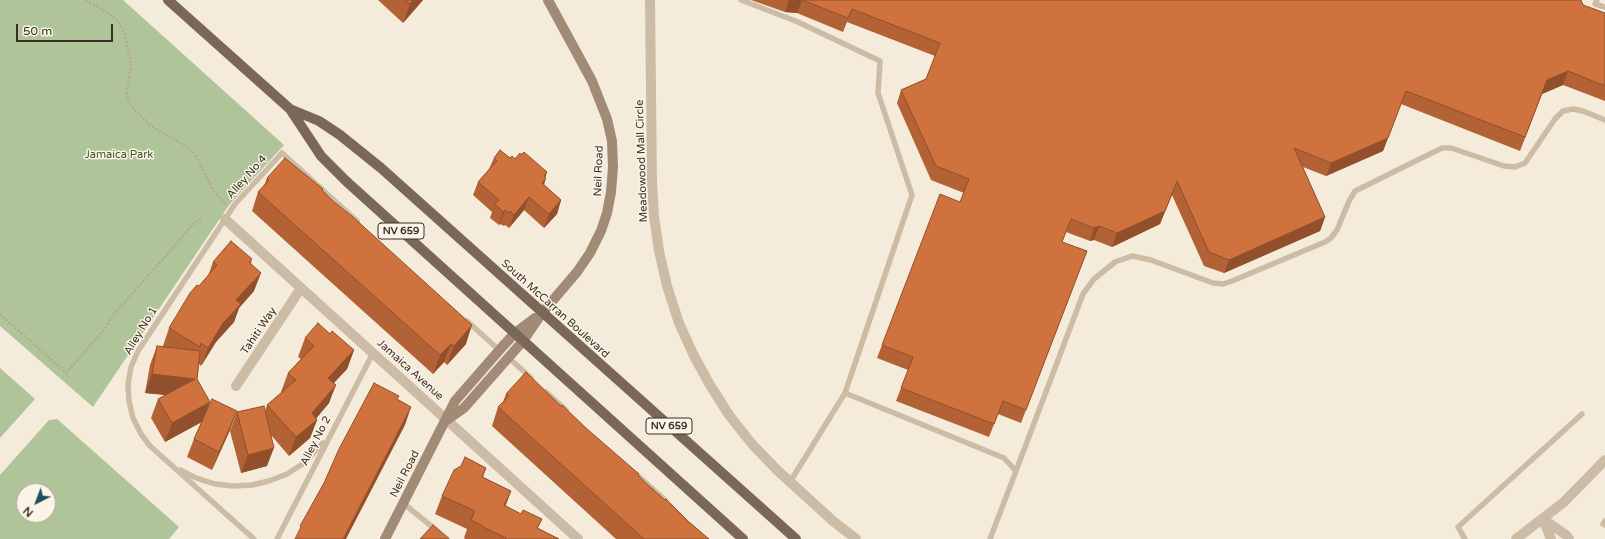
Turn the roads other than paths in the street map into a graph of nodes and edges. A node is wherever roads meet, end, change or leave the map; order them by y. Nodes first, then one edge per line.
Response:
1 (168, 0) edge
2 (548, 0) edge
3 (650, 0) edge
4 (741, 0) edge
5 (1597, 0) edge
6 (1605, 7) edge
7 (290, 109) junction
8 (1605, 120) edge
9 (225, 219) junction
10 (364, 227) edge
11 (302, 288) junction
12 (542, 313) junction
13 (463, 317) edge
14 (515, 334) junction
15 (524, 341) junction
16 (499, 350) junction
17 (373, 353) junction
18 (508, 358) junction
19 (538, 385) edge
20 (236, 386) dead end
21 (544, 390) edge
22 (845, 393) junction
23 (1582, 414) dead end
24 (573, 417) edge
25 (447, 420) junction
26 (335, 427) junction
27 (164, 458) junction
28 (1605, 460) edge
29 (632, 470) edge
30 (1016, 471) junction
31 (790, 482) junction
32 (667, 502) edge
33 (403, 503) junction
34 (1543, 519) junction
35 (1605, 521) edge
36 (1605, 525) edge
37 (254, 539) edge
38 (277, 539) edge
39 (385, 539) edge
40 (447, 539) edge
41 (578, 539) edge
42 (742, 539) edge
43 (796, 539) edge
44 (856, 539) edge
45 (990, 539) edge
46 (1465, 539) edge
47 (1516, 539) edge
48 (1551, 539) edge
49 (1569, 539) edge

1 - 7 main road, South McCarran Boulevard / NV 659
2 - 12 street, Neil Road
3 - 31 street, Meadowood Mall Circle
4 - 22 lane
5 - 6 lane
7 - 12 main road, South McCarran Boulevard / NV 659
7 - 14 main road, South McCarran Boulevard / NV 659
8 - 30 lane
9 - 10 lane, Alley No 4
9 - 11 street, Jamaica Avenue
9 - 27 lane, Alley No 1
11 - 17 street, Jamaica Avenue
11 - 20 street, Tahiti Way
12 - 14 street, Neil Road
12 - 15 street, Neil Road
12 - 43 main road, South McCarran Boulevard / NV 659
13 - 16 lane
14 - 15 main road, South McCarran Boulevard / NV 659
14 - 16 street, Neil Road
15 - 18 street, Neil Road
15 - 42 main road, South McCarran Boulevard / NV 659
16 - 25 street, Neil Road
17 - 25 street, Jamaica Avenue
17 - 26 lane, Alley No 2
18 - 19 lane
18 - 25 street, Neil Road
21 - 24 lane
22 - 30 lane
22 - 31 lane
23 - 46 lane
25 - 33 street, Neil Road
25 - 41 street, Jamaica Avenue
26 - 27 lane
26 - 38 lane, Alley No 2
27 - 37 lane, Alley No 1
28 - 34 street
29 - 32 lane
30 - 45 lane
31 - 44 street, Meadowood Mall Circle
33 - 39 street, Neil Road
33 - 40 lane
34 - 47 street
34 - 48 street
34 - 49 street
35 - 36 lane

